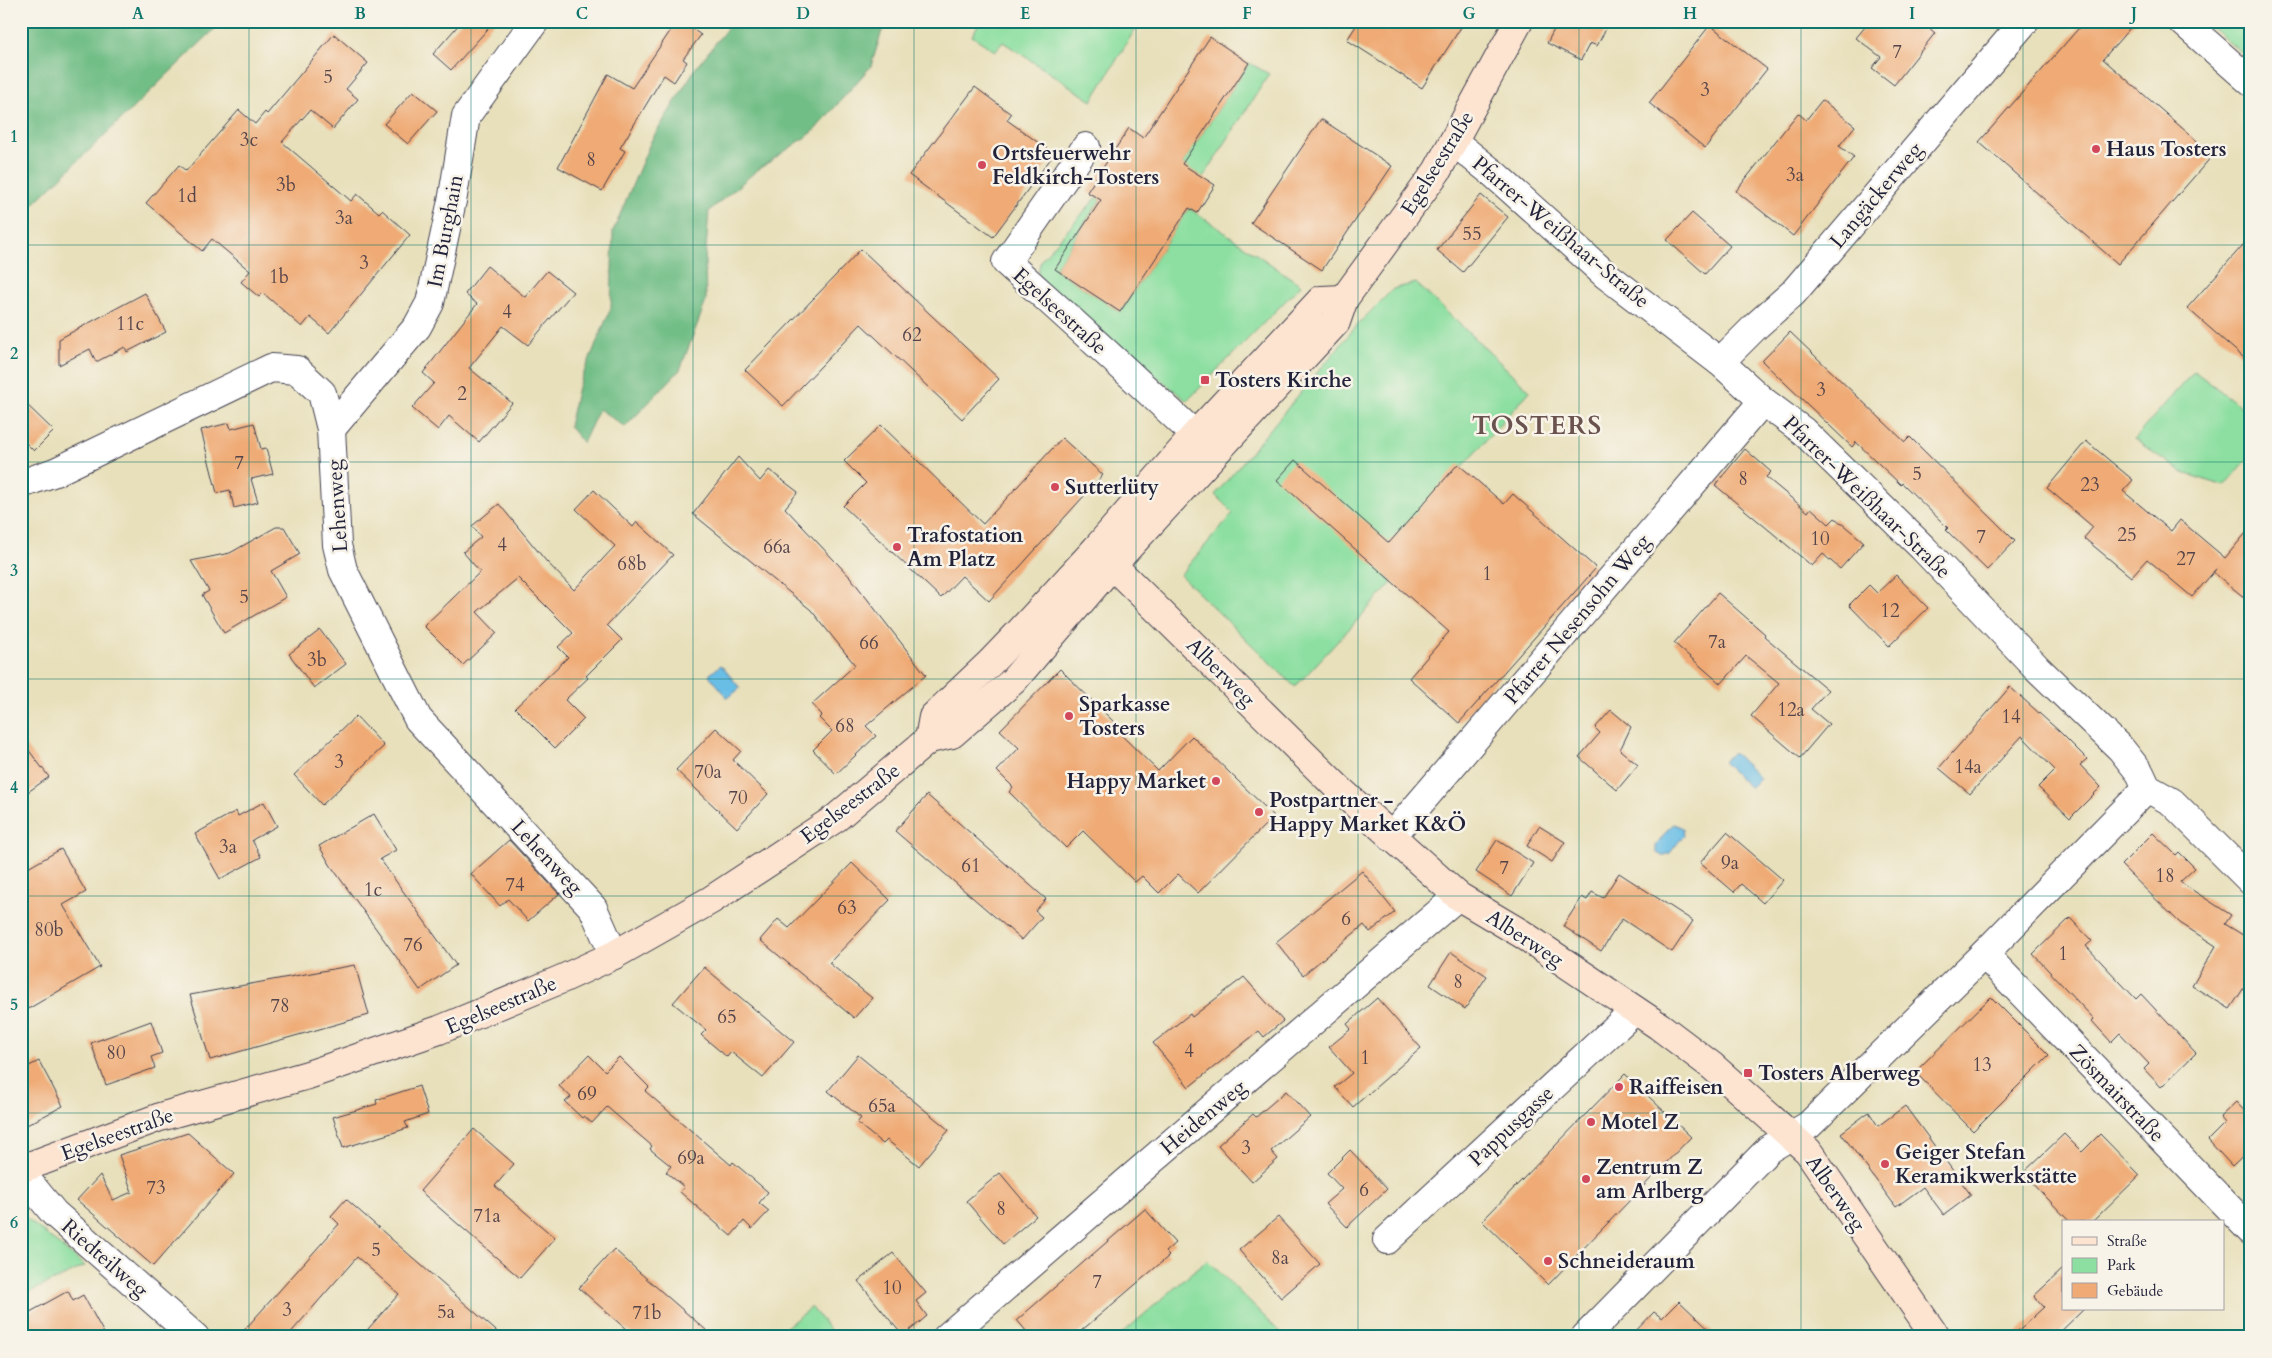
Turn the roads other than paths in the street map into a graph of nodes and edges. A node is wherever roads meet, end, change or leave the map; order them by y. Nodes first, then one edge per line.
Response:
1 (535, 21) edge
2 (1519, 21) edge
3 (2025, 21) edge
4 (2182, 21) edge
5 (2251, 82) edge
6 (1454, 142) junction
7 (1086, 147) dead end
8 (1720, 362) junction
9 (1763, 401) junction
10 (332, 429) junction
11 (1205, 444) junction
12 (21, 484) edge
13 (1105, 557) junction
14 (2147, 788) junction
15 (1391, 837) junction
16 (2251, 881) edge
17 (1458, 896) junction
18 (614, 954) junction
19 (1984, 954) junction
20 (1634, 1011) junction
21 (1791, 1135) junction
22 (21, 1169) edge
23 (21, 1173) edge
24 (2251, 1231) edge
25 (1387, 1240) dead end
26 (195, 1337) edge
27 (947, 1337) edge
28 (1585, 1337) edge
29 (1936, 1337) edge

1 - 10 street, Im Burghain
2 - 6 street, Egelseestraße
3 - 8 street, Langäckerweg
4 - 5 street
6 - 8 street, Pfarrer-Weißhaar-Straße
6 - 11 street, Egelseestraße
7 - 11 street, Egelseestraße
8 - 9 street, Pfarrer-Weißhaar-Straße
9 - 14 street, Pfarrer-Weißhaar-Straße
9 - 15 street, Pfarrer Nesensohn Weg
10 - 12 street, Lehenweg
10 - 18 street, Lehenweg
11 - 13 street, Egelseestraße
13 - 15 street, Alberweg
13 - 18 street, Egelseestraße
14 - 16 street
14 - 19 street
15 - 17 street, Alberweg
17 - 20 street, Alberweg
17 - 27 street, Heidenweg
18 - 22 street, Egelseestraße
19 - 21 street
19 - 24 street, Zösmairstraße
20 - 21 street, Alberweg
20 - 25 street, Pappusgasse
21 - 28 street
21 - 29 street, Alberweg
23 - 26 street, Riedteilweg

